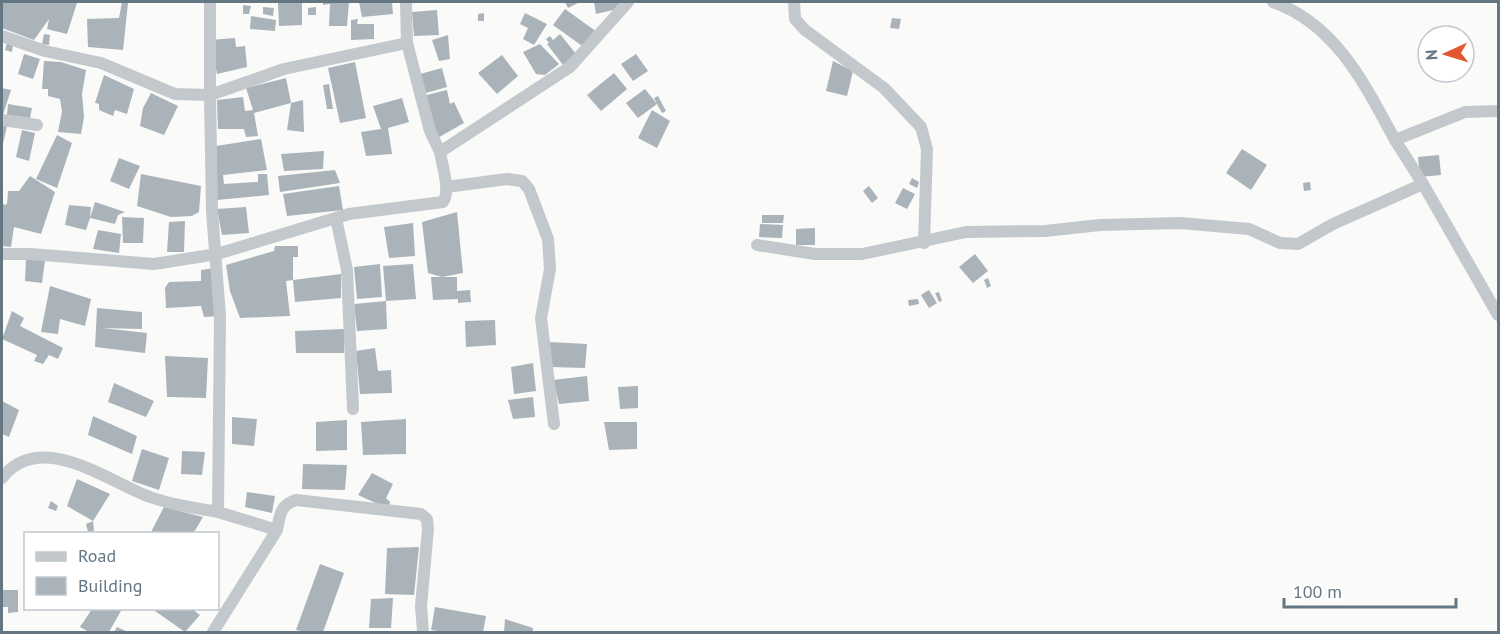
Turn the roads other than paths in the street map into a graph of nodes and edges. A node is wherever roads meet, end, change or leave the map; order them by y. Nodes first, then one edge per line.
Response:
1 (210, 2) edge
2 (406, 2) edge
3 (628, 2) edge
4 (794, 2) edge
5 (1273, 2) edge
6 (2, 36) edge
7 (407, 43) junction
8 (210, 94) junction
9 (1498, 111) edge
10 (2, 120) edge
11 (38, 125) dead end
12 (1395, 140) junction
13 (440, 153) junction
14 (1423, 184) junction
15 (446, 187) junction
16 (336, 218) junction
17 (924, 243) junction
18 (757, 244) dead end
19 (2, 254) edge
20 (217, 254) junction
21 (1498, 315) edge
22 (353, 409) dead end
23 (554, 424) dead end
24 (2, 478) edge
25 (218, 512) junction
26 (277, 530) junction
27 (213, 633) edge
28 (423, 633) edge

1 - 8 street
2 - 7 street
3 - 13 street
4 - 17 street
5 - 12 street
6 - 8 street
7 - 8 street
7 - 13 street
8 - 20 street
9 - 12 street
10 - 11 street
12 - 14 street
13 - 15 street
14 - 17 street
14 - 21 street
15 - 16 street
15 - 23 street
16 - 20 street
16 - 22 street
17 - 18 street
19 - 20 street
20 - 25 street
24 - 25 street
25 - 26 street
26 - 27 street
26 - 28 street

